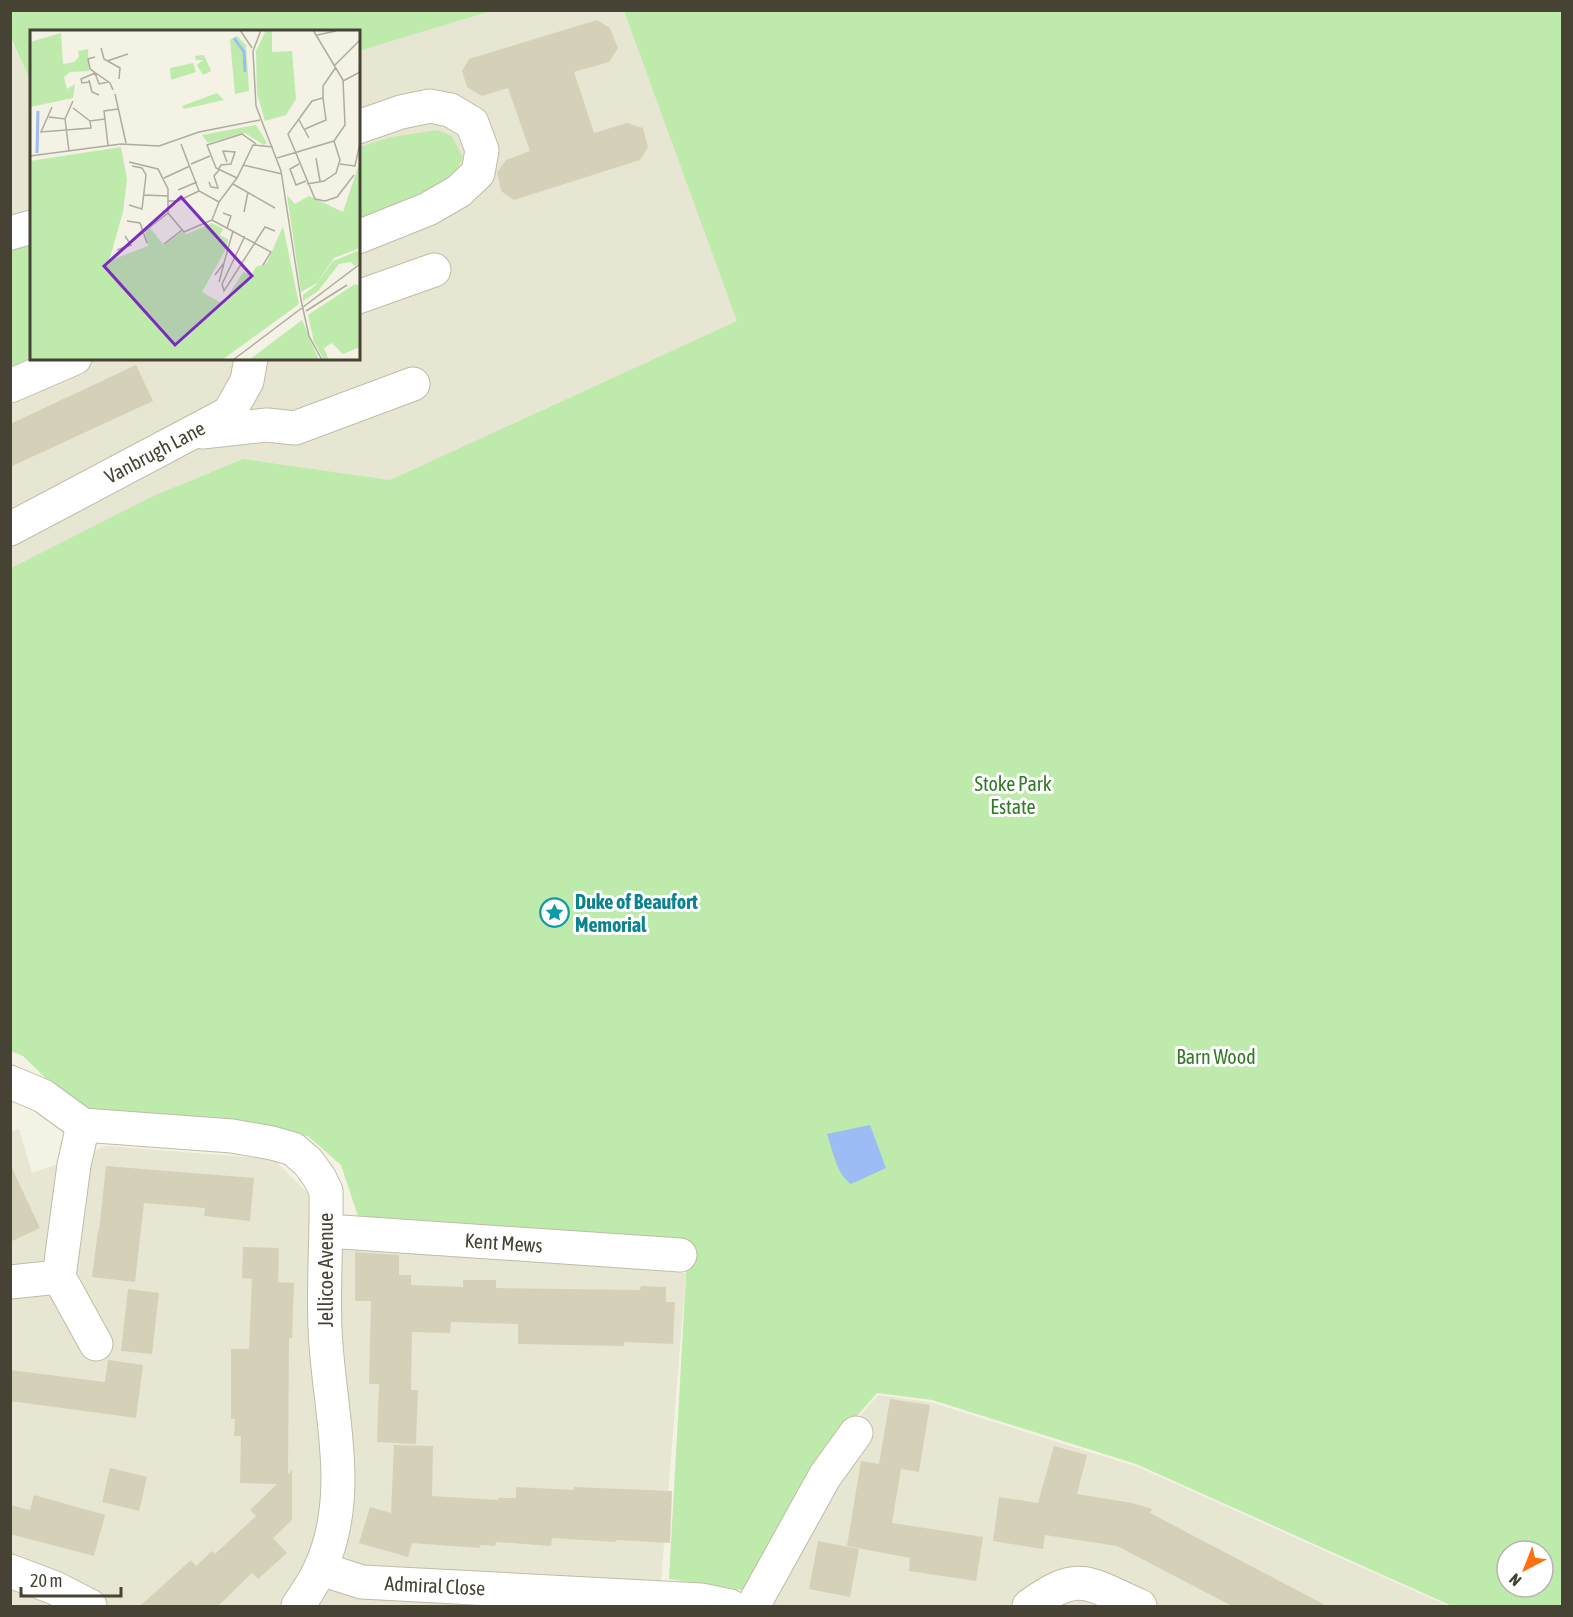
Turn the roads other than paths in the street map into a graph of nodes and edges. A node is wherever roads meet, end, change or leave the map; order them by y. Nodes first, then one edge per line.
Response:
1 (360, 126) edge
2 (30, 228) edge
3 (10, 233) edge
4 (360, 236) edge
5 (434, 270) dead end
6 (360, 296) edge
7 (251, 360) edge
8 (64, 363) edge
9 (413, 384) dead end
10 (10, 386) edge
11 (192, 433) junction
12 (10, 529) edge
13 (10, 1082) edge
14 (83, 1125) junction
15 (327, 1230) junction
16 (680, 1255) dead end
17 (59, 1277) junction
18 (10, 1282) edge
19 (96, 1344) dead end
20 (856, 1433) dead end
21 (321, 1569) junction
22 (10, 1571) edge
23 (90, 1606) edge
24 (298, 1606) edge
25 (729, 1606) edge
26 (753, 1606) edge
27 (1029, 1606) edge
28 (1140, 1606) edge

1 - 4 street
2 - 3 street
5 - 6 street
7 - 11 street
8 - 10 street
9 - 11 street, Vanbrugh Lane
11 - 12 street, Vanbrugh Lane
13 - 14 street
14 - 15 street, Jellicoe Avenue
14 - 17 street
15 - 16 street, Kent Mews
15 - 21 street, Jellicoe Avenue
17 - 18 street
17 - 19 street
20 - 26 street
21 - 24 street, Jellicoe Avenue
21 - 25 street, Admiral Close
22 - 23 street
27 - 28 street

